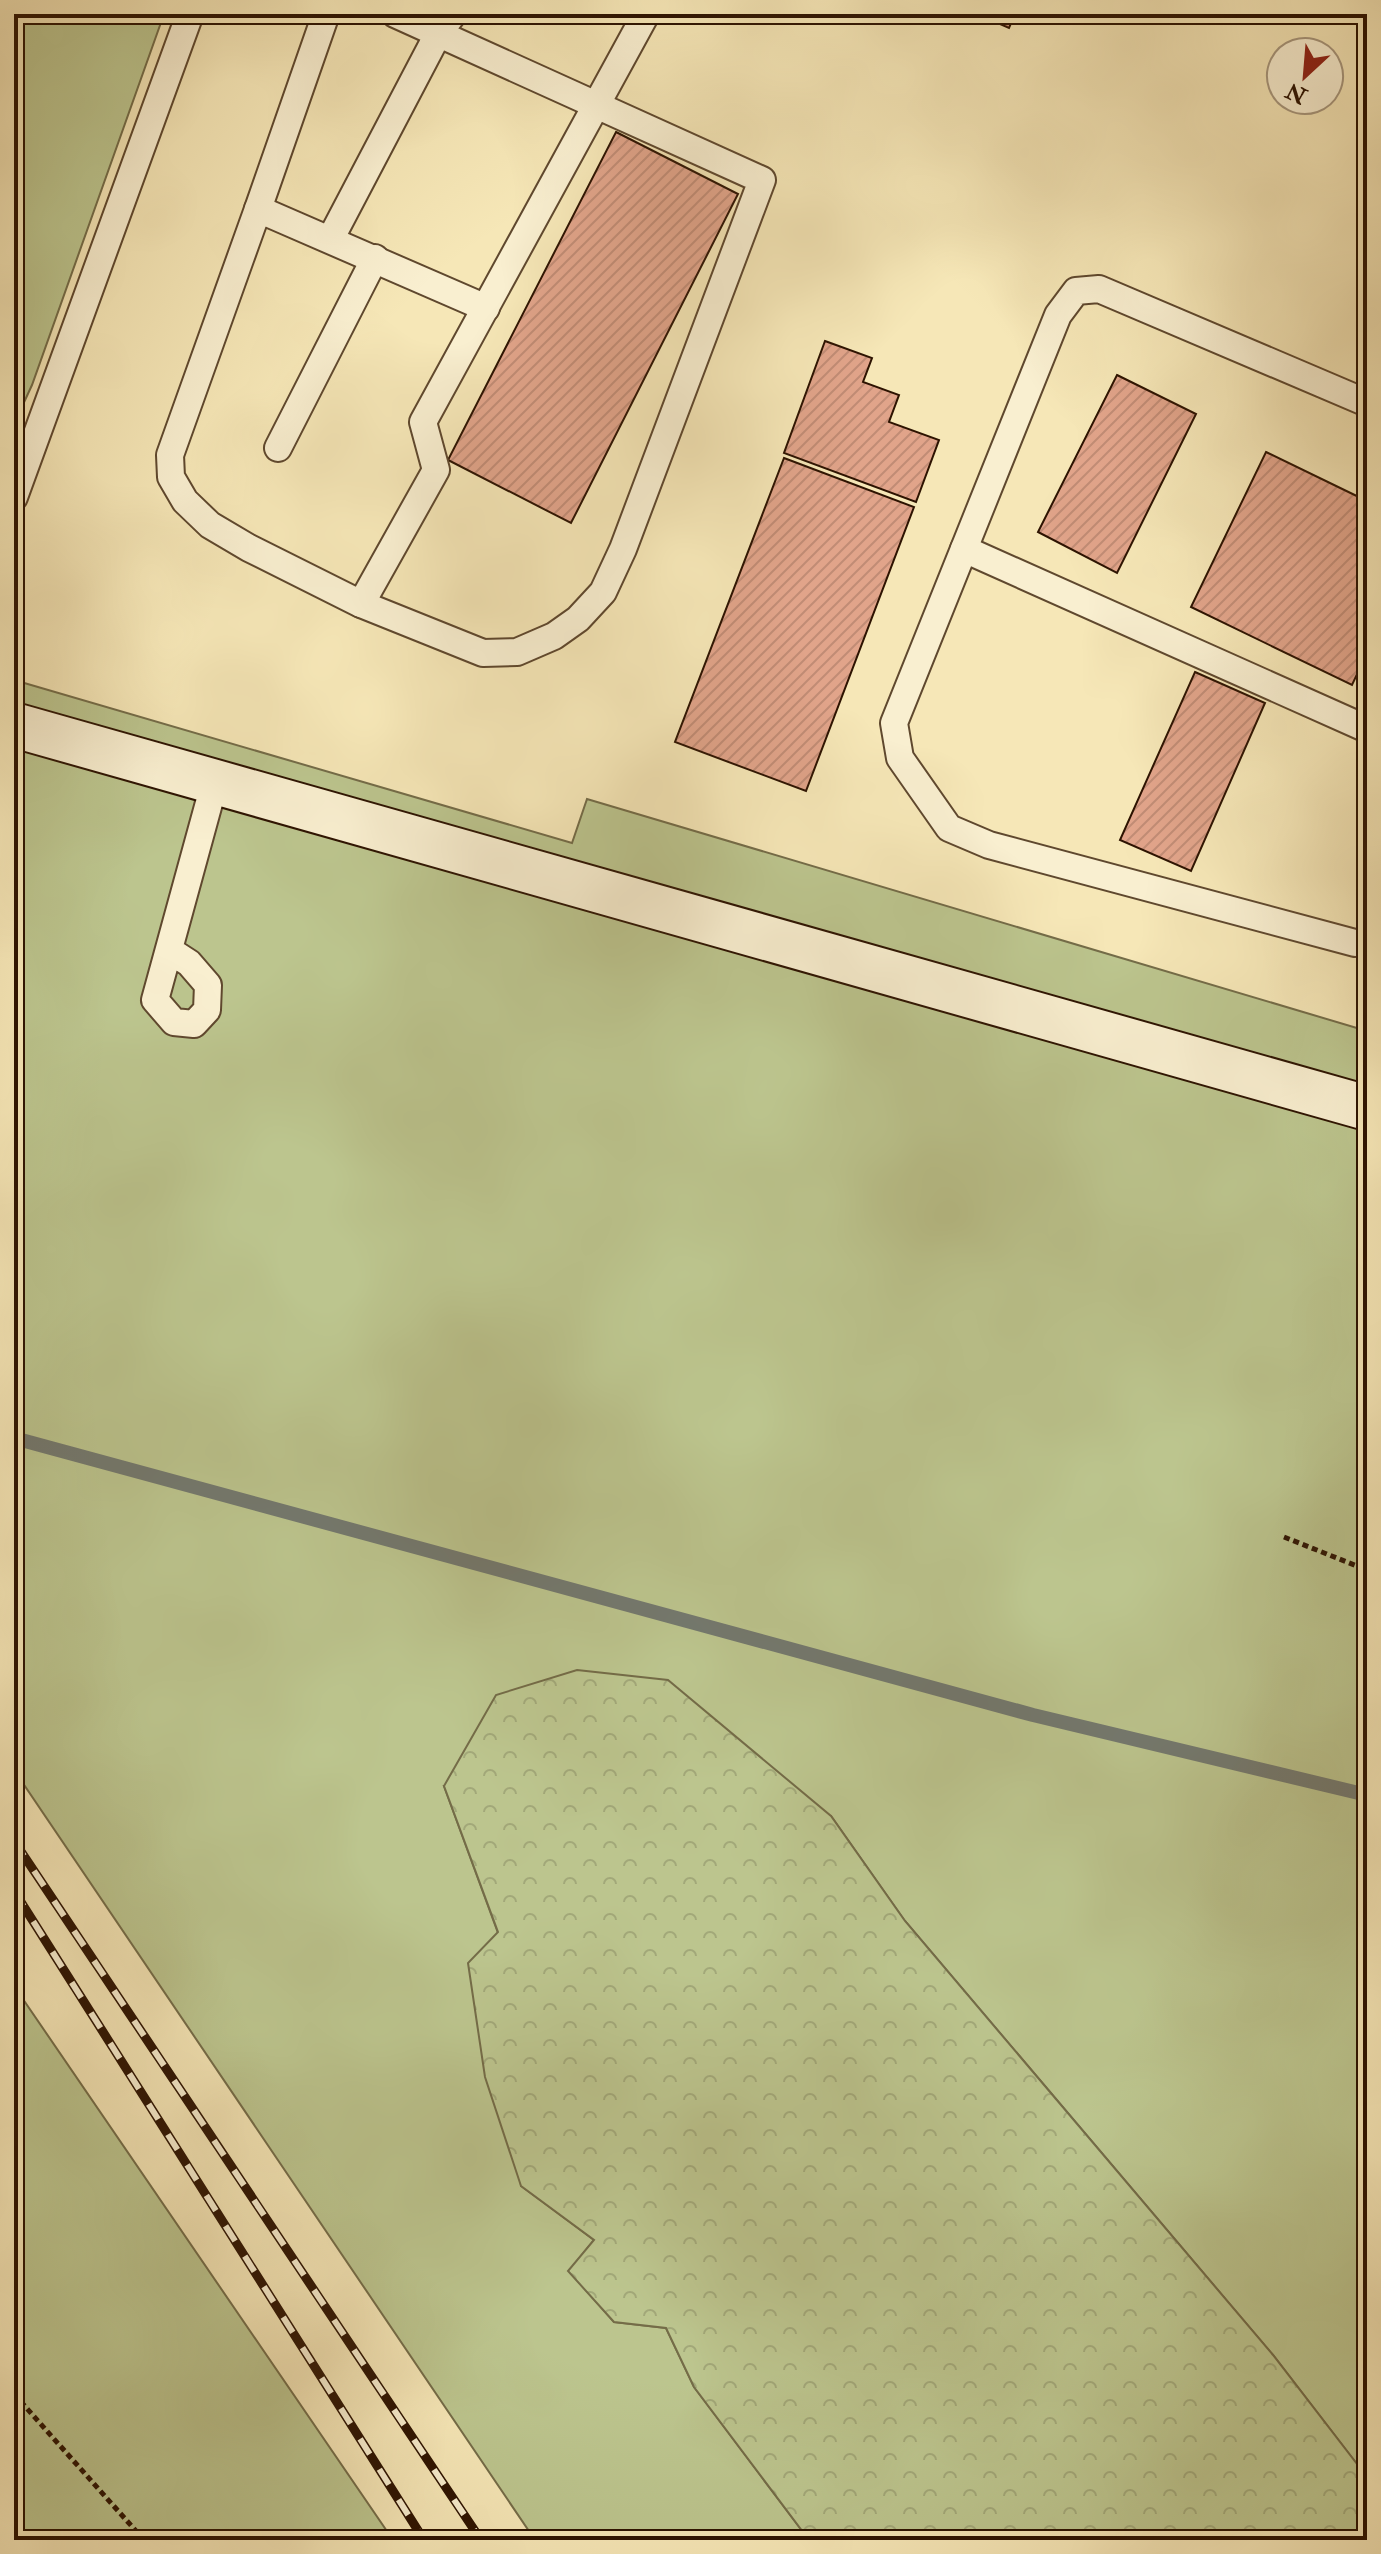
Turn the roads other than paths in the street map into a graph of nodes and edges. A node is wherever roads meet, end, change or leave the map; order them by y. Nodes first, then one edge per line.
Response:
1 (190, 14) edge
2 (326, 14) edge
3 (395, 14) edge
4 (646, 14) edge
5 (446, 24) edge
6 (596, 106) junction
7 (258, 209) junction
8 (331, 238) junction
9 (375, 258) junction
10 (486, 308) junction
11 (1367, 403) edge
12 (278, 448) dead end
13 (14, 497) edge
14 (964, 549) junction
15 (361, 604) junction
16 (14, 725) edge
17 (1367, 729) edge
18 (215, 781) junction
19 (1355, 943) dead end
20 (169, 950) dead end
21 (1367, 1108) edge

1 - 13 lane
2 - 7 lane
3 - 5 lane
4 - 6 lane
5 - 6 lane
5 - 8 lane
6 - 10 lane
6 - 15 lane
7 - 8 lane
7 - 15 lane
8 - 9 lane
9 - 10 lane
9 - 12 lane
10 - 15 lane
11 - 14 lane
14 - 17 lane
14 - 19 lane
16 - 18 street
18 - 20 lane
18 - 21 street

